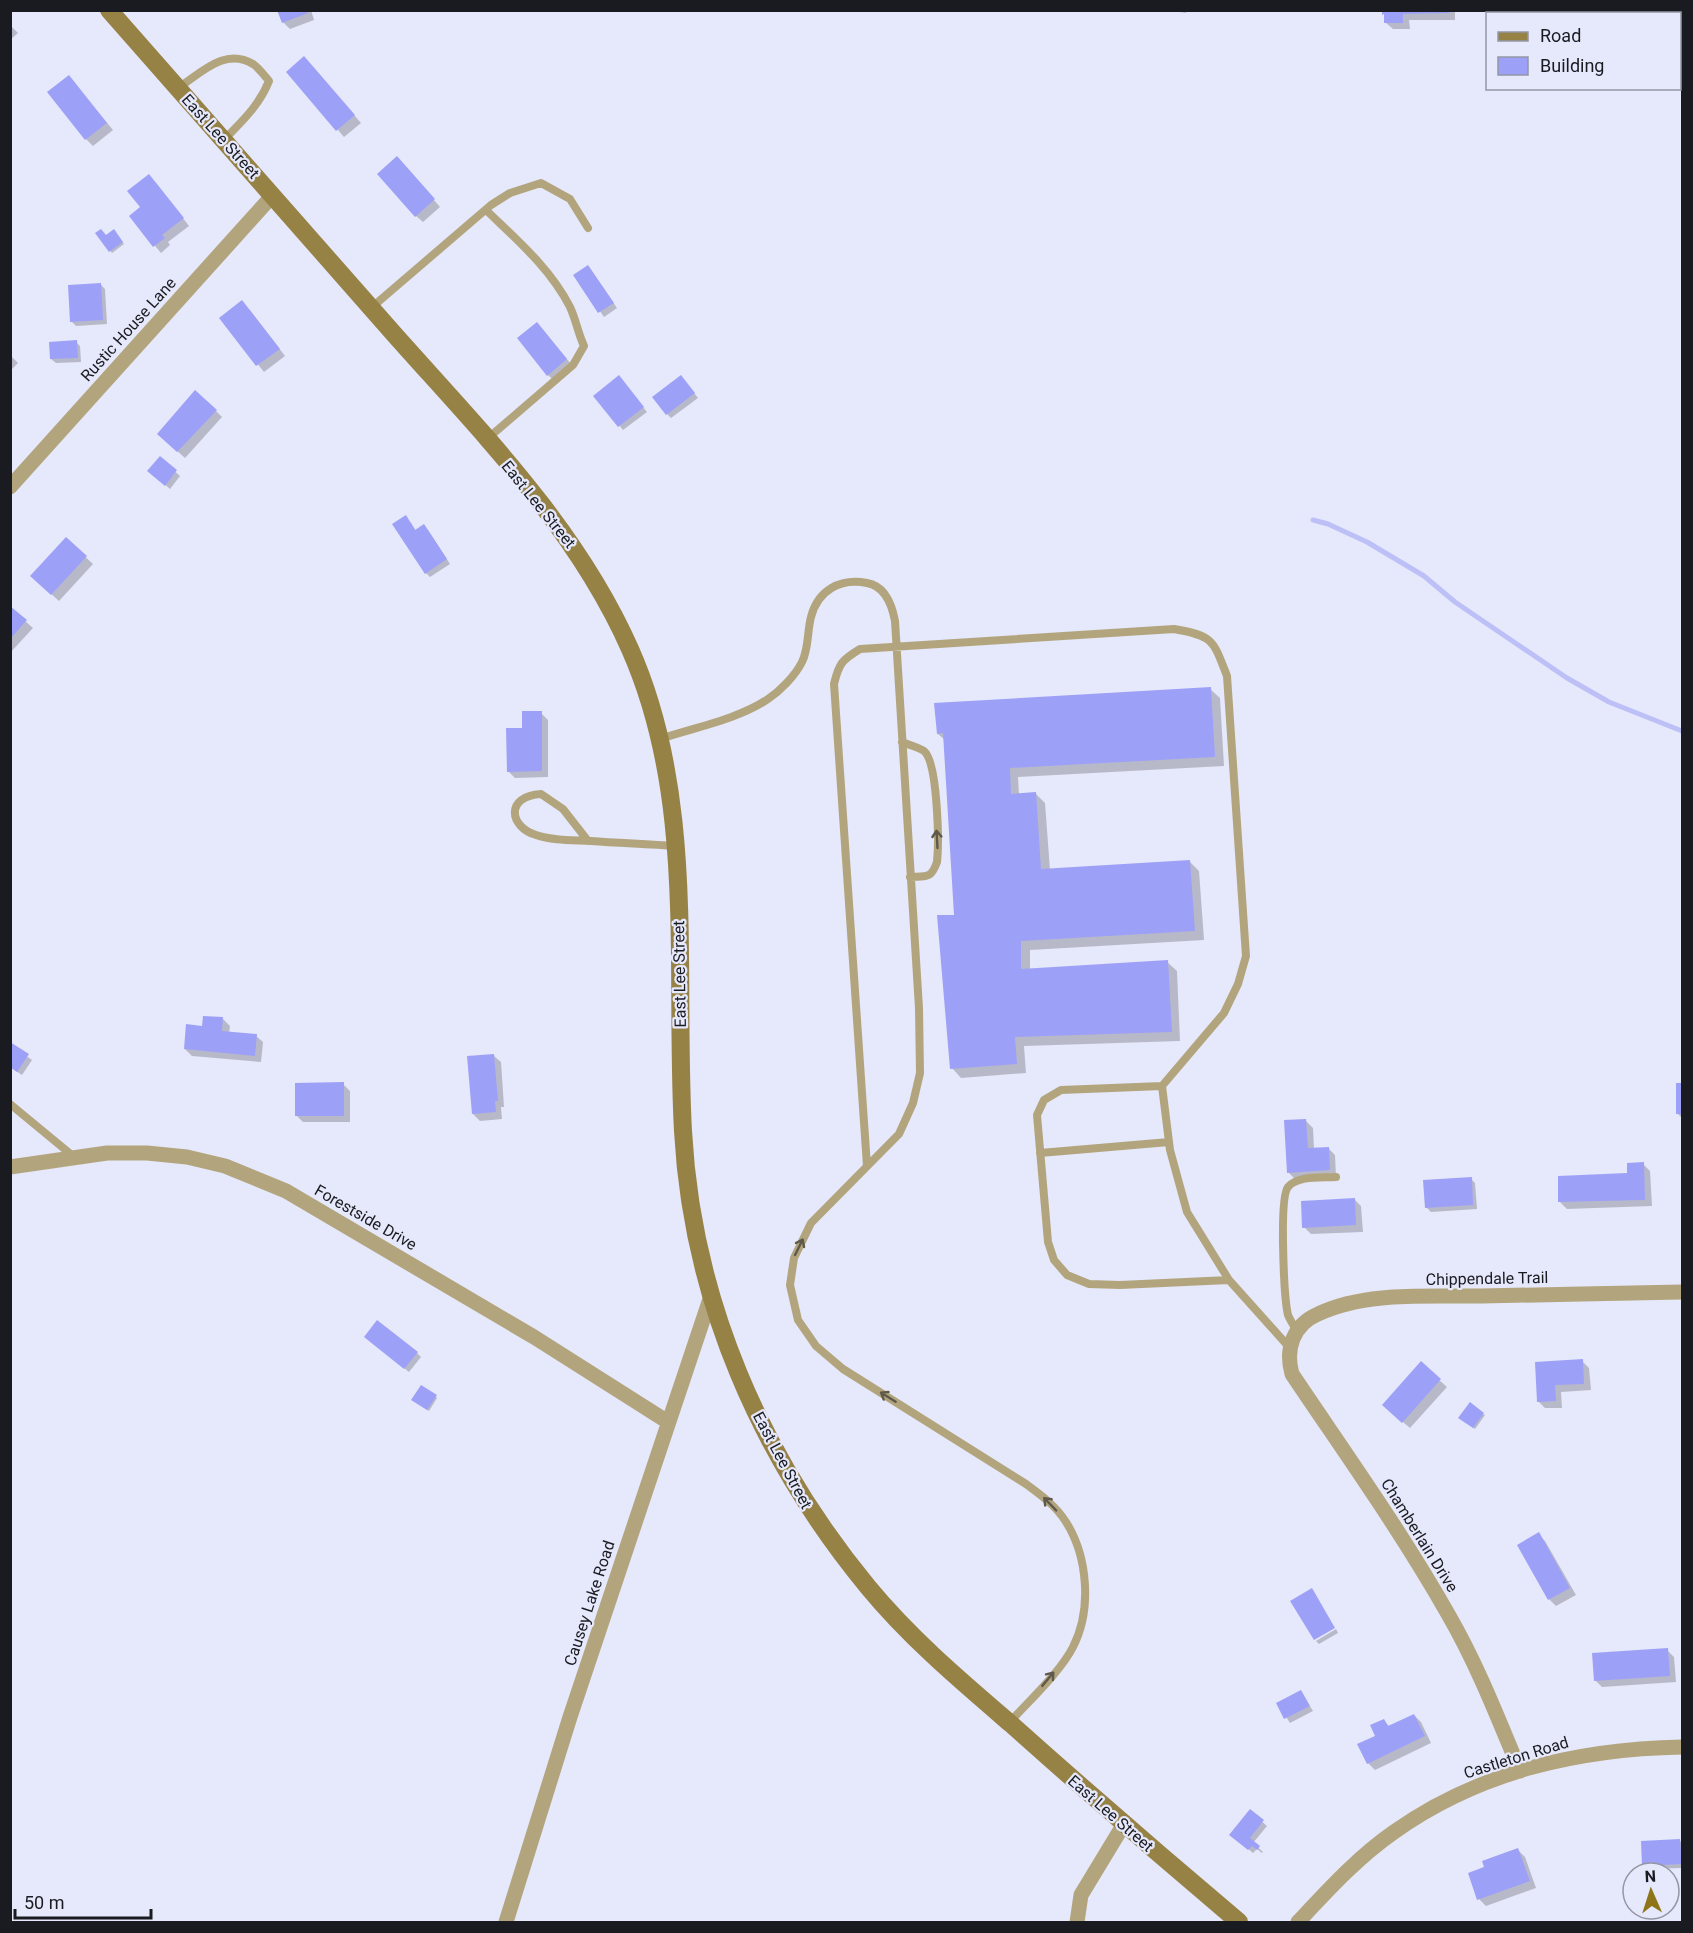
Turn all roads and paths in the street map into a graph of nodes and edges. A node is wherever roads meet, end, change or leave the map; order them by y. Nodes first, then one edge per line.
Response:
1 (109, 10) edge
2 (178, 88) junction
3 (224, 140) junction
4 (273, 195) junction
5 (486, 210) junction
6 (588, 228) dead end
7 (371, 308) junction
8 (487, 439) junction
9 (10, 487) edge
10 (896, 646) junction
11 (660, 739) junction
12 (902, 742) junction
13 (588, 841) junction
14 (676, 846) junction
15 (910, 877) junction
16 (1162, 1086) junction
17 (10, 1104) edge
18 (1169, 1142) junction
19 (1040, 1153) junction
20 (74, 1157) junction
21 (867, 1166) junction
22 (10, 1167) edge
23 (1336, 1177) dead end
24 (1229, 1280) junction
25 (1683, 1292) edge
26 (711, 1296) junction
27 (1298, 1329) junction
28 (1289, 1347) junction
29 (668, 1422) junction
30 (1009, 1723) junction
31 (1683, 1746) edge
32 (1520, 1771) junction
33 (1124, 1824) junction
34 (506, 1923) edge
35 (1077, 1923) edge
36 (1239, 1923) edge
37 (1298, 1923) edge

1 - 2 street, East Lee Street
2 - 3 street, East Lee Street
2 - 3 lane
3 - 4 street, East Lee Street
4 - 7 street, East Lee Street
4 - 9 street, Rustic House Lane
5 - 6 lane
5 - 7 lane
5 - 8 lane
7 - 8 street, East Lee Street
8 - 11 street, East Lee Street
10 - 11 lane
10 - 12 lane
10 - 16 lane
10 - 21 lane
11 - 14 street, East Lee Street
12 - 15 lane
15 -> 12 lane
13 - 13 lane
13 - 14 lane
14 - 26 street, East Lee Street
15 - 21 lane
16 - 18 lane
16 - 19 lane
17 - 20 lane
18 - 19 lane
18 - 24 lane
19 - 24 lane
20 - 22 street, Forestside Drive
20 - 29 street, Forestside Drive
30 -> 21 lane
23 - 27 lane
24 - 28 lane
25 - 27 street, Chippendale Trail
26 - 29 street, Causey Lake Road
26 - 30 street, East Lee Street
27 - 28 street
28 - 32 street, Chamberlain Drive
29 - 34 street, Causey Lake Road
30 - 33 street, East Lee Street
31 - 32 street, Castleton Road
32 - 37 street, Castleton Road
33 - 35 street
33 - 36 street, East Lee Street

